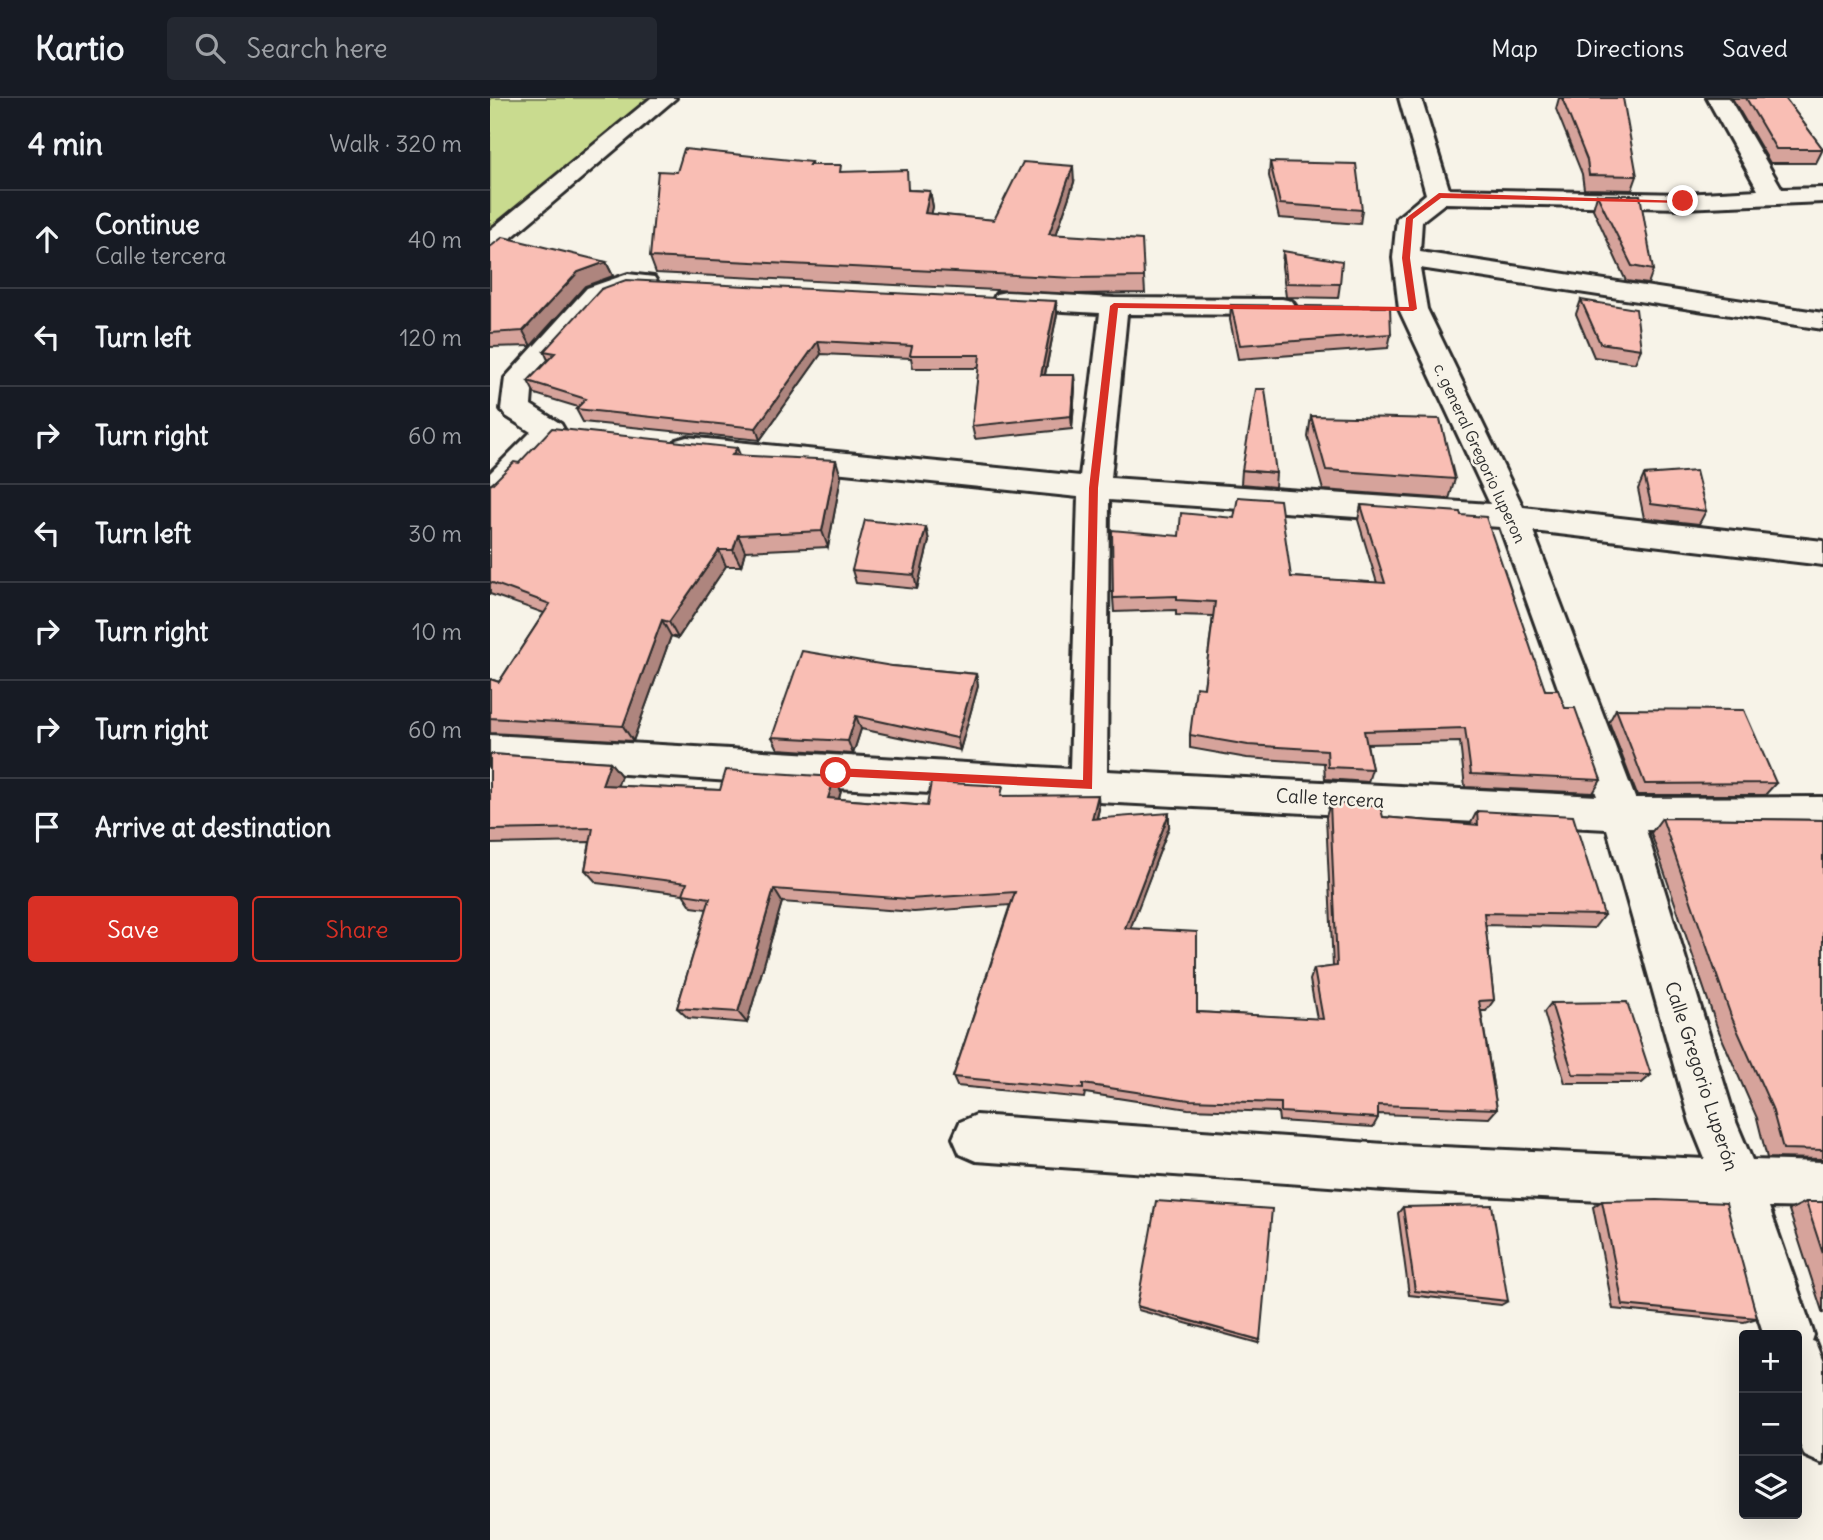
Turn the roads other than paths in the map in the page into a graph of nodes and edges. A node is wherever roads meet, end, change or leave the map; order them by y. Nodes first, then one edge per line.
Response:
1 (665, 98) edge
2 (1410, 98) edge
3 (1718, 98) edge
4 (1823, 195) edge
5 (1439, 196) junction
6 (1774, 197) junction
7 (490, 243) edge
8 (1406, 258) junction
9 (670, 284) edge
10 (975, 299) edge
11 (1114, 306) junction
12 (1304, 308) edge
13 (1823, 321) edge
14 (658, 444) edge
15 (1094, 488) junction
16 (490, 491) edge
17 (1512, 517) junction
18 (1823, 553) edge
19 (490, 750) edge
20 (1088, 785) junction
21 (1823, 813) edge
22 (1622, 814) junction
23 (976, 1138) dead end
24 (1738, 1184) junction
25 (1823, 1185) edge
26 (1786, 1330) edge
27 (1802, 1375) edge
28 (1823, 1438) edge

1 - 7 street
2 - 5 street
3 - 6 street
4 - 6 street
5 - 6 street
5 - 8 street, c. general Gregorio luperon
8 - 13 street
8 - 17 street, c. general Gregorio luperon
9 - 16 street
10 - 11 street
11 - 12 street
11 - 15 street
14 - 15 street
15 - 17 street
15 - 20 street
17 - 18 street
17 - 22 street, c. general Gregorio luperon
19 - 20 street, Calle tercera
20 - 22 street, Calle tercera
21 - 22 street, Calle tercera
22 - 24 street, Calle Gregorio Luperón
23 - 24 street
24 - 25 street
24 - 26 street, Calle Gregorio Luperón
27 - 28 street

